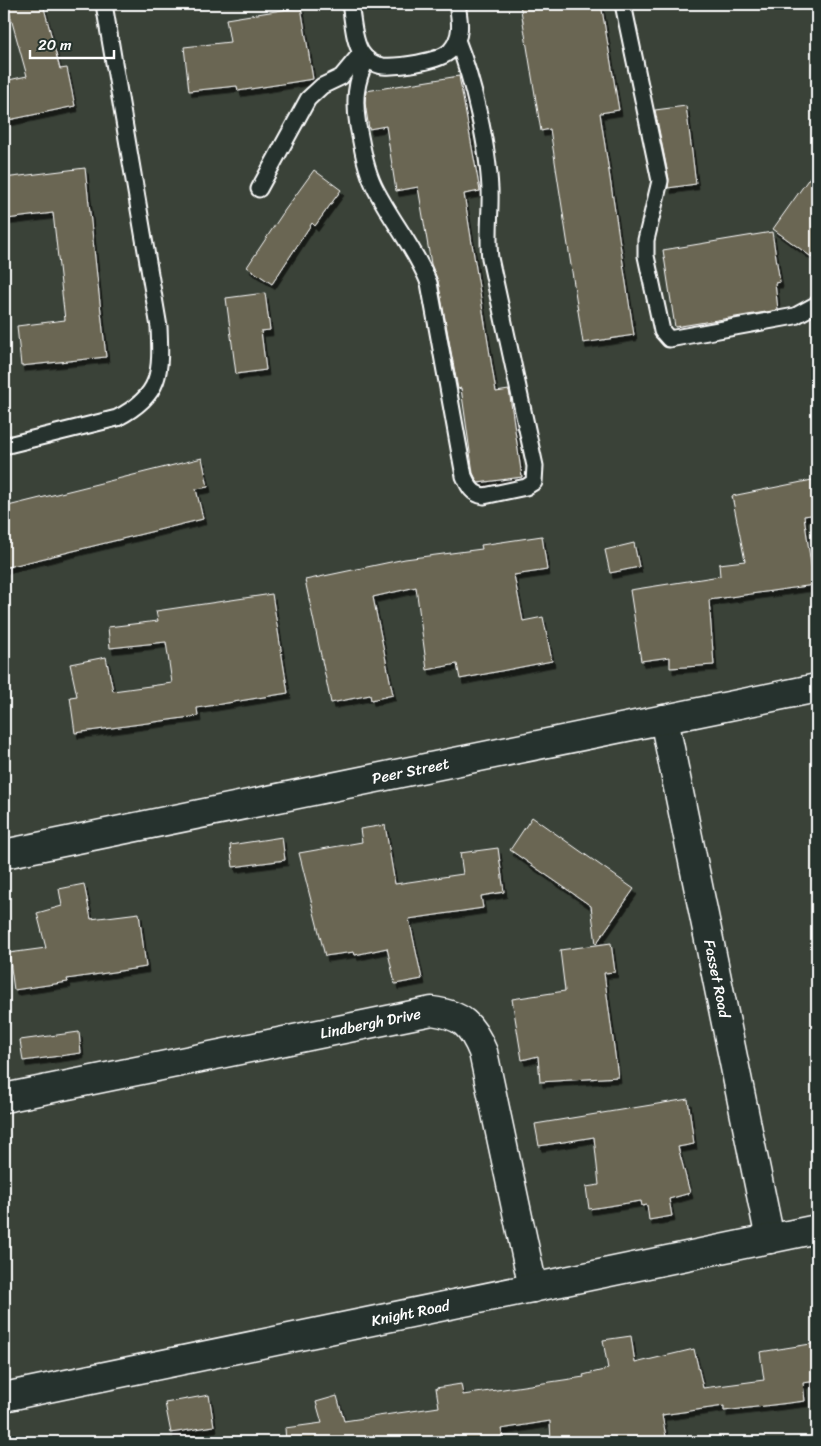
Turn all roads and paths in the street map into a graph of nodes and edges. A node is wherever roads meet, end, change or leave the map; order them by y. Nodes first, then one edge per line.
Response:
1 (104, 4) edge
2 (350, 4) edge
3 (457, 4) edge
4 (623, 4) edge
5 (457, 40) junction
6 (364, 56) junction
7 (259, 189) dead end
8 (817, 304) edge
9 (4, 446) edge
10 (817, 688) edge
11 (664, 719) junction
12 (4, 854) edge
13 (4, 1098) edge
14 (817, 1230) edge
15 (770, 1239) junction
16 (533, 1288) junction
17 (4, 1397) edge

1 - 9 lane
2 - 6 lane
3 - 5 lane
4 - 8 lane
5 - 6 lane
5 - 6 lane
6 - 7 lane
10 - 11 street, Peer Street
11 - 12 street, Peer Street
11 - 15 street, Fasset Road
13 - 16 street, Lindbergh Drive
14 - 15 street, Knight Road
15 - 16 street, Knight Road
16 - 17 street, Knight Road

